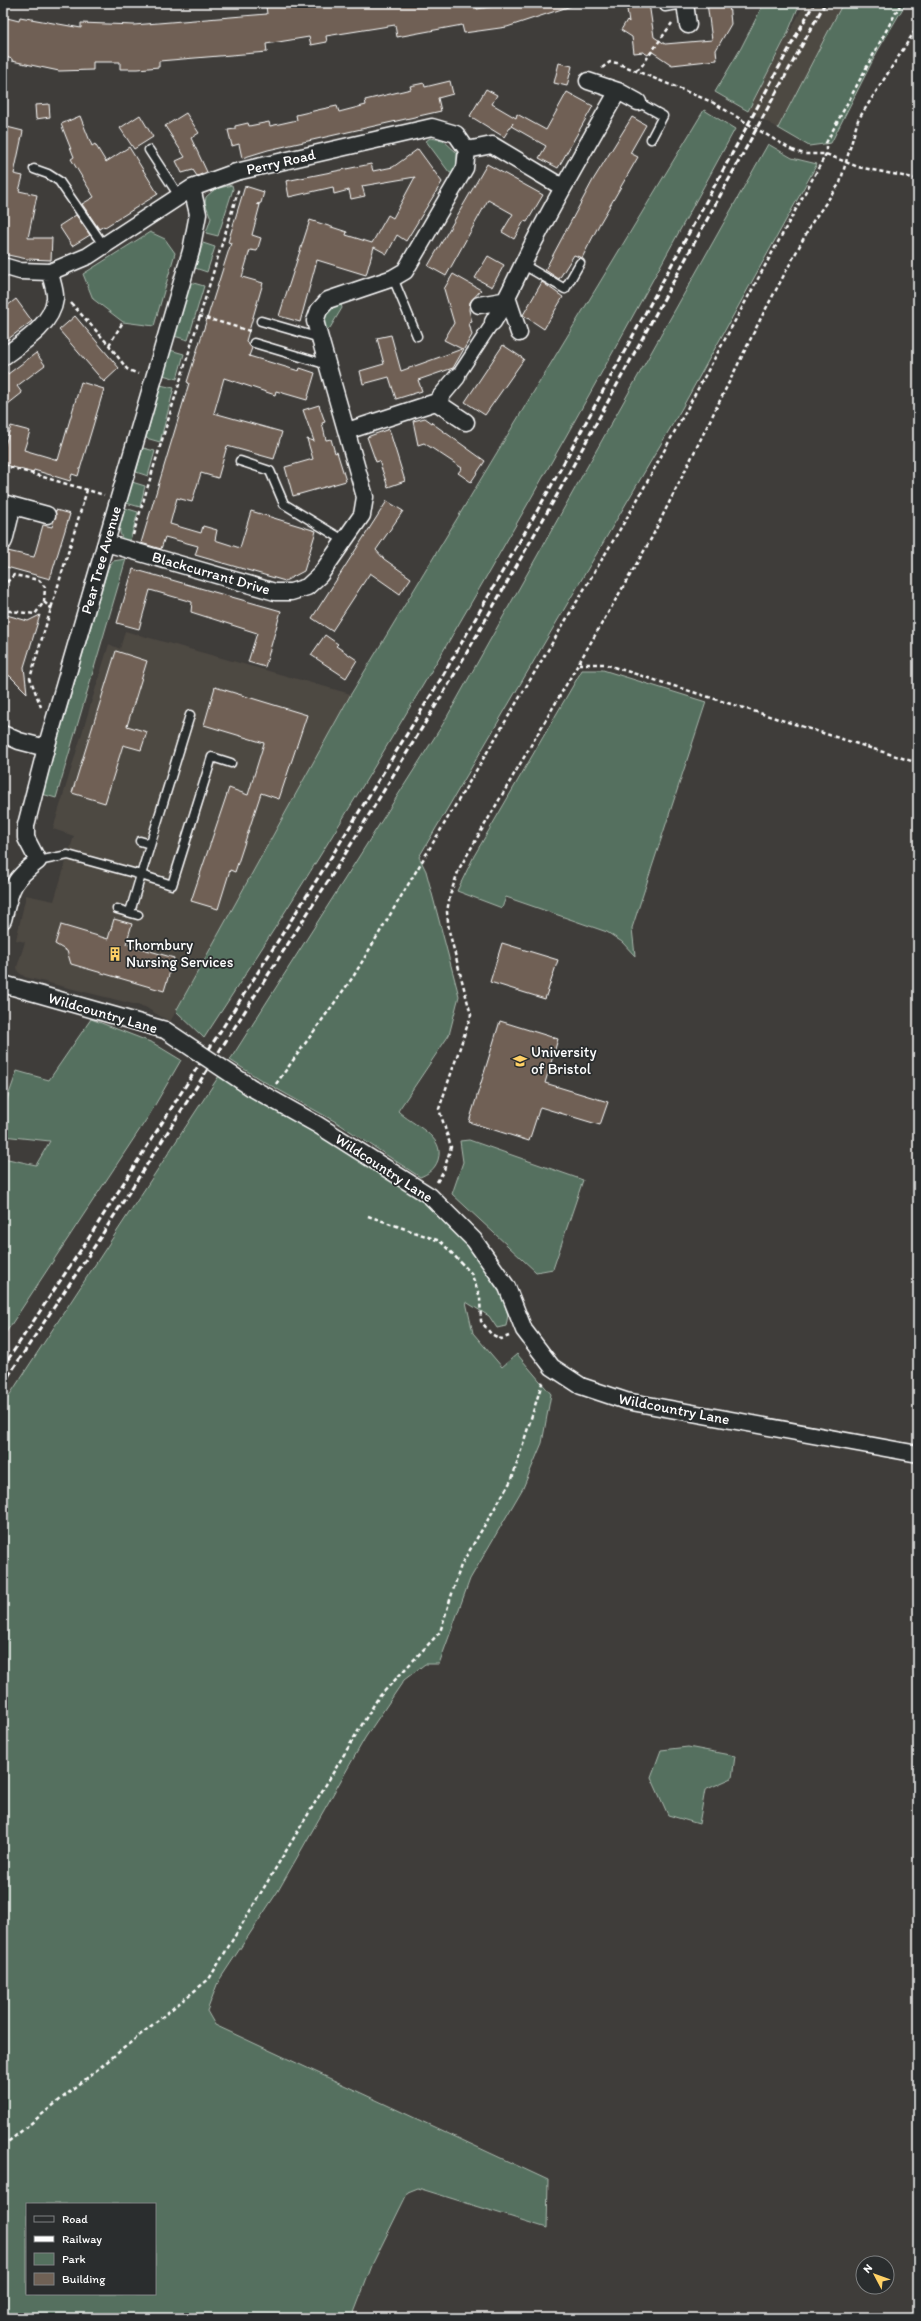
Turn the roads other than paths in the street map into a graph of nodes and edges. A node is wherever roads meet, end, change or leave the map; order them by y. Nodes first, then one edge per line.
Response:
1 (685, 4) edge
2 (665, 7) dead end
3 (688, 25) dead end
4 (588, 81) dead end
5 (618, 91) junction
6 (638, 102) joint
7 (651, 139) dead end
8 (149, 150) dead end
9 (468, 150) junction
10 (34, 169) dead end
11 (562, 187) junction
12 (186, 192) junction
13 (104, 246) junction
14 (580, 263) dead end
15 (522, 264) junction
16 (3, 266) edge
17 (50, 272) junction
18 (393, 278) junction
19 (508, 300) junction
20 (479, 305) dead end
21 (261, 321) dead end
22 (493, 322) joint
23 (519, 333) dead end
24 (418, 336) dead end
25 (320, 338) junction
26 (254, 343) dead end
27 (3, 358) edge
28 (328, 365) junction
29 (457, 376) joint
30 (436, 402) junction
31 (466, 422) dead end
32 (347, 431) junction
33 (240, 460) dead end
34 (3, 503) edge
35 (3, 506) edge
36 (47, 515) dead end
37 (4, 541) dead end
38 (345, 541) junction
39 (106, 543) junction
40 (190, 715) dead end
41 (3, 734) edge
42 (46, 748) junction
43 (232, 763) dead end
44 (140, 841) dead end
45 (150, 844) junction
46 (38, 861) junction
47 (141, 875) junction
48 (118, 909) dead end
49 (3, 920) edge
50 (3, 984) edge
51 (918, 1454) edge

1 - 2 lane
1 - 3 street
4 - 5 street
5 - 6 street
5 - 11 street
6 - 7 lane
8 - 12 lane
9 - 11 street
9 - 12 street, Perry Road
9 - 18 street, Blackcurrant Drive
10 - 13 lane
11 - 15 street
12 - 13 street, Perry Road
12 - 39 street, Pear Tree Avenue
13 - 17 street, Perry Road
14 - 15 lane
15 - 19 street
16 - 17 street, Perry Road
17 - 27 street
18 - 24 lane
18 - 25 street, Blackcurrant Drive
19 - 20 street
19 - 22 street
19 - 23 street
21 - 25 lane
22 - 29 street
25 - 28 street, Blackcurrant Drive
26 - 28 lane
28 - 32 street, Blackcurrant Drive
29 - 30 street
30 - 31 street
30 - 32 street
32 - 38 street, Blackcurrant Drive
33 - 38 lane
34 - 36 street
35 - 37 street
38 - 39 street, Blackcurrant Drive
39 - 42 street, Pear Tree Avenue
40 - 45 lane
41 - 42 street
42 - 46 street, Pear Tree Avenue
43 - 47 lane
44 - 45 lane
45 - 47 lane
46 - 47 lane
46 - 49 street
47 - 48 lane
50 - 51 street, Wildcountry Lane, bridge

